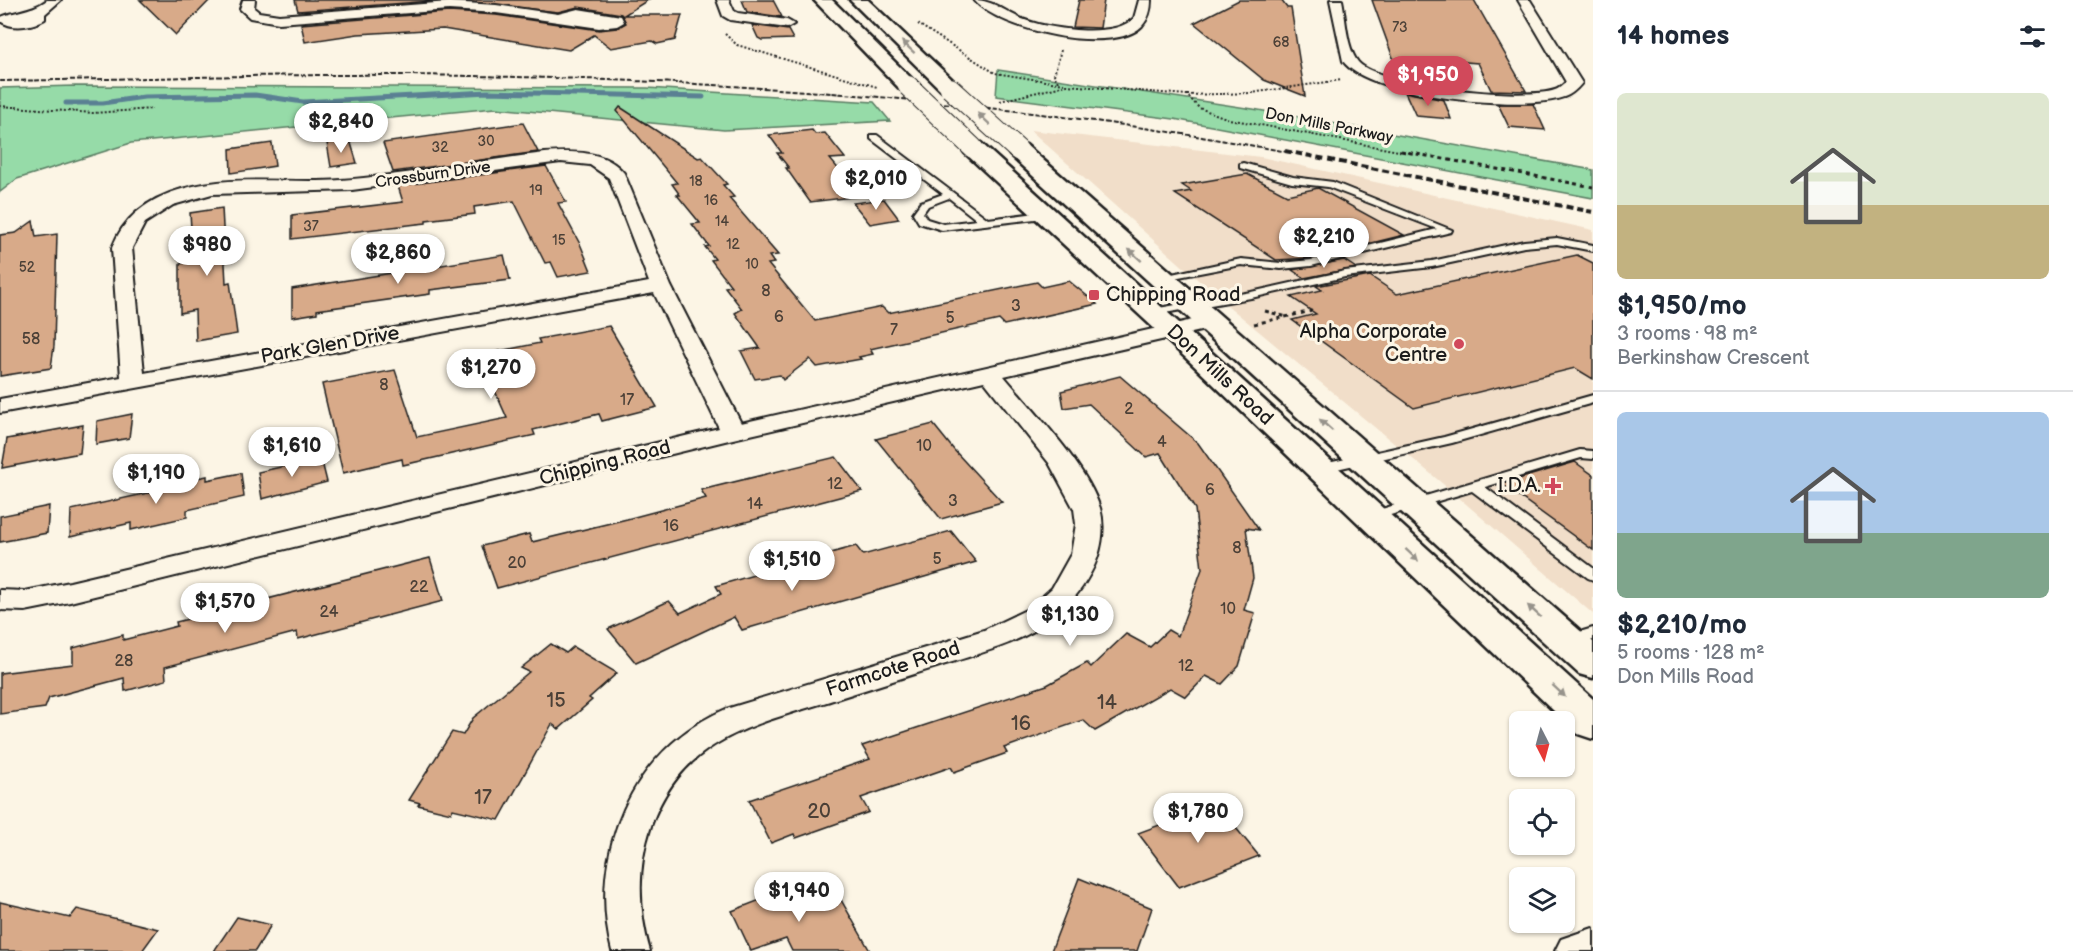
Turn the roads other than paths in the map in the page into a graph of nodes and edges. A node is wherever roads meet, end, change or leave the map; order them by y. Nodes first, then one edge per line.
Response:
1 (55, 0) edge
2 (249, 0) edge
3 (723, 0) edge
4 (822, 0) edge
5 (858, 0) edge
6 (980, 0) edge
7 (1145, 0) edge
8 (1336, 0) edge
9 (1524, 0) edge
10 (37, 14) dead end
11 (562, 18) dead end
12 (787, 24) dead end
13 (874, 137) dead end
14 (1243, 166) dead end
15 (949, 195) junction
16 (1044, 215) junction
17 (986, 222) junction
18 (1593, 248) edge
19 (1162, 279) junction
20 (661, 286) junction
21 (1182, 318) junction
22 (990, 374) junction
23 (133, 381) junction
24 (1593, 399) edge
25 (0, 406) edge
26 (733, 432) junction
27 (1593, 455) edge
28 (1364, 459) junction
29 (1319, 469) junction
30 (1475, 486) junction
31 (1415, 505) junction
32 (1370, 517) junction
33 (1593, 575) edge
34 (0, 600) edge
35 (1580, 637) edge
36 (1593, 664) edge
37 (1593, 723) edge
38 (1593, 945) edge
39 (631, 951) edge
40 (1574, 951) edge

1 - 10 street
2 - 11 street
3 - 12 street
4 - 16 main road, Don Mills Road, bridge
19 -> 5 main road, Don Mills Road, bridge
6 - 7 street
8 - 9 street
13 - 15 lane
14 - 19 lane
15 - 17 lane
15 - 17 lane
16 - 17 lane
16 - 21 main road, Don Mills Road
18 - 21 lane
19 - 21 main road, Don Mills Road
20 - 23 street, Park Glen Drive
20 - 23 street, Crossburn Drive
20 - 26 street, Crossburn Drive
21 - 22 street, Chipping Road
28 -> 21 main road, Don Mills Road
21 - 29 main road, Don Mills Road
22 - 26 street, Chipping Road
22 - 39 street, Farmcote Road
23 - 25 street, Park Glen Drive
24 - 28 lane
26 - 34 street, Chipping Road
27 - 30 lane
28 - 29 lane
28 - 31 main road, Don Mills Road
29 - 32 main road, Don Mills Road
30 - 31 lane
30 - 33 lane
31 - 32 lane
35 -> 31 main road, Don Mills Road
32 -> 37 main road, Don Mills Road
35 - 36 main road, Don Mills Road
38 - 40 street

